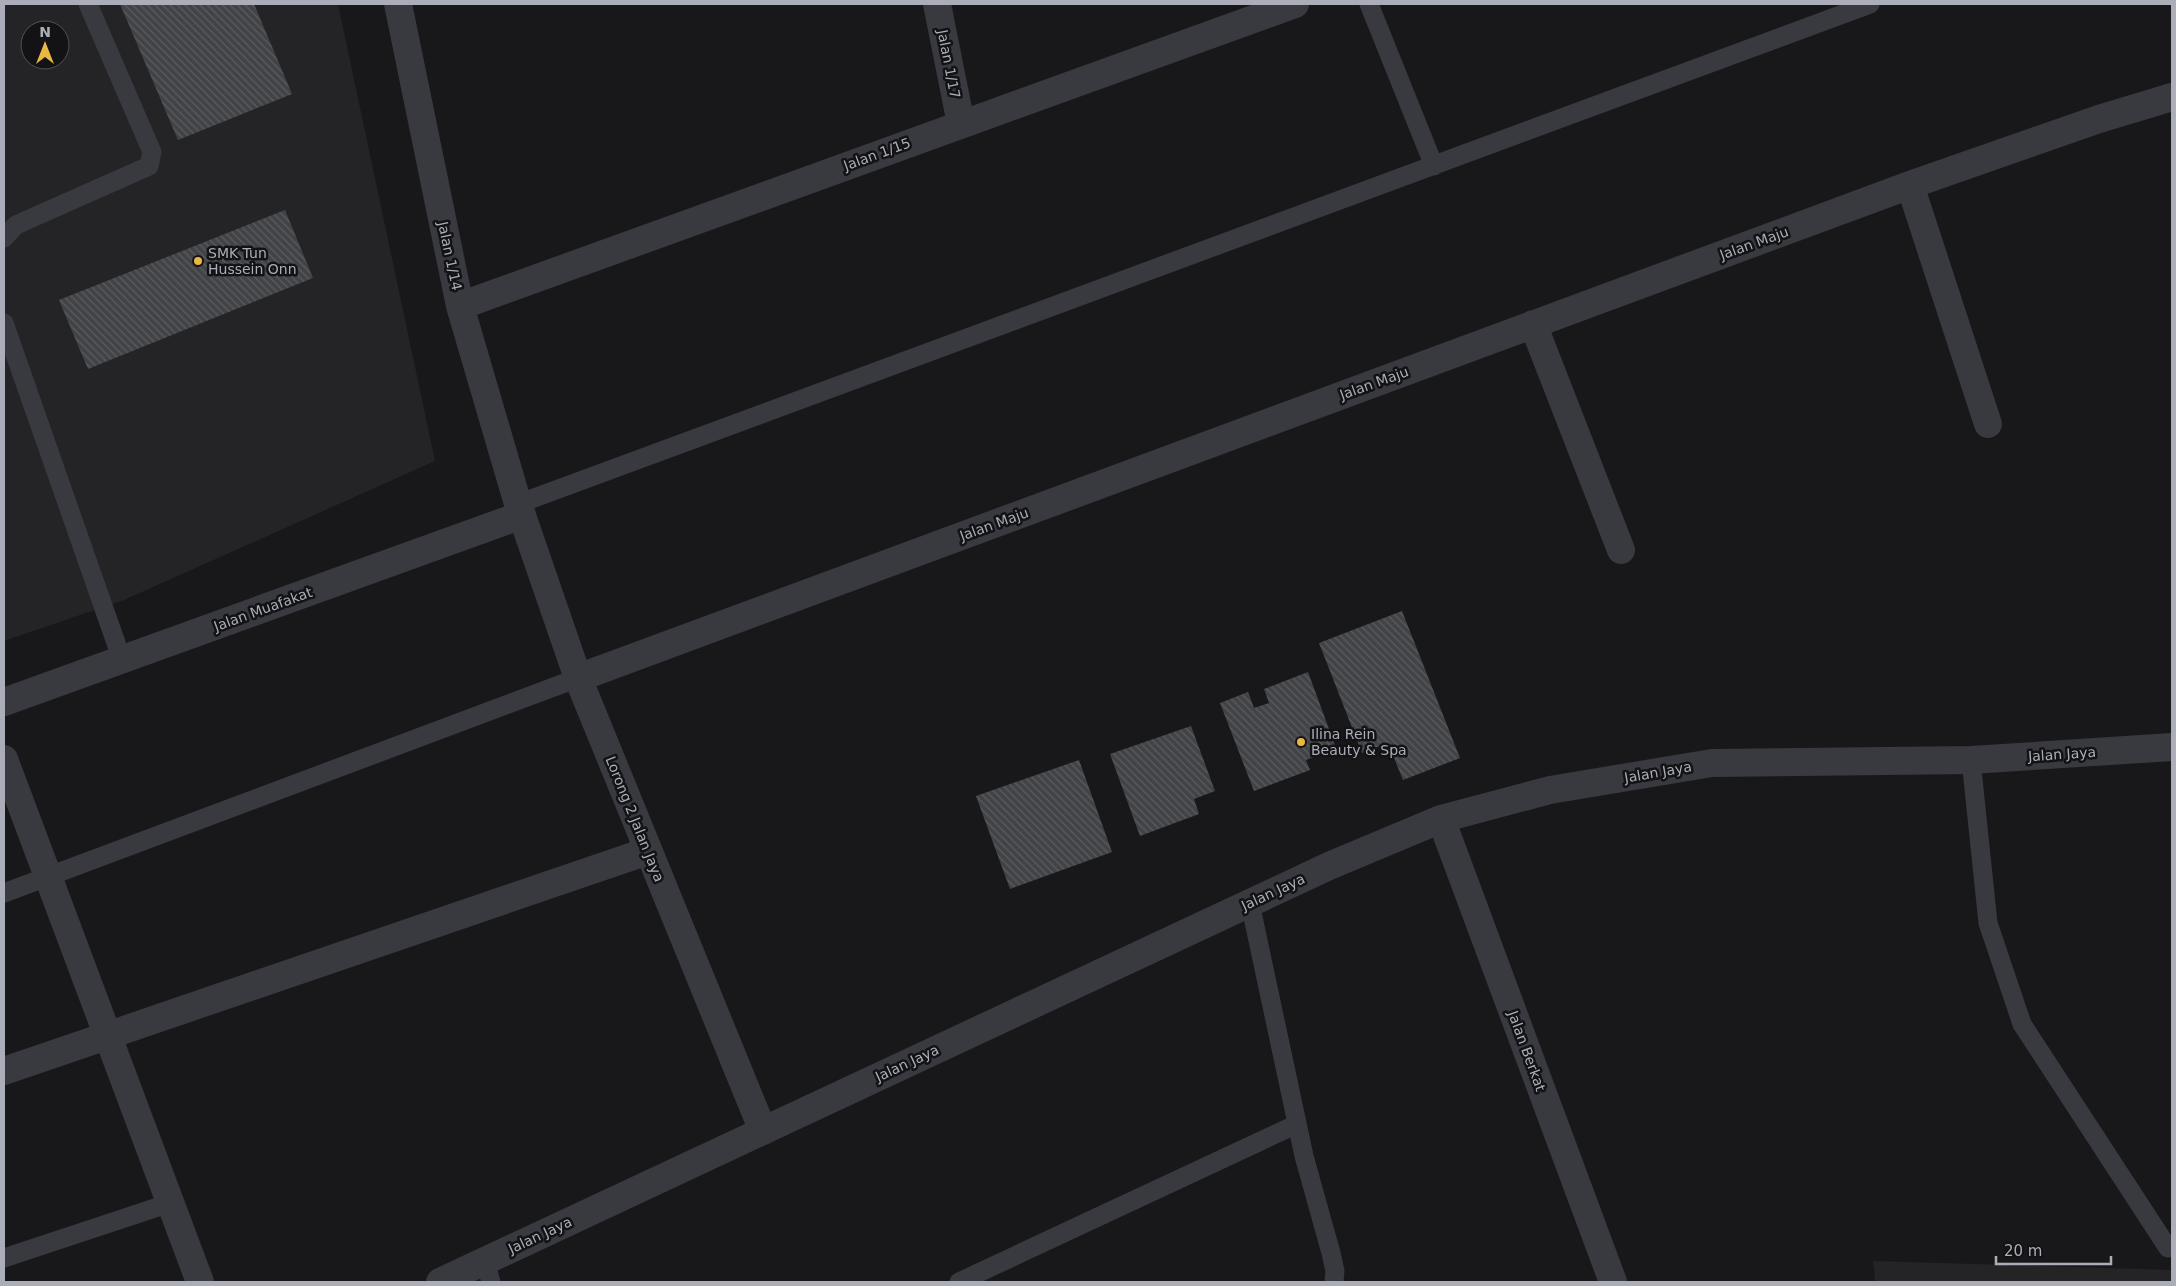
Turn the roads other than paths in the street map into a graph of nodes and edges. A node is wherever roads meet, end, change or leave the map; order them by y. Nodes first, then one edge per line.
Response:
1 (88, 4) edge
2 (398, 4) edge
3 (937, 4) edge
4 (1294, 4) edge
5 (1369, 4) edge
6 (1870, 4) edge
7 (2172, 97) edge
8 (961, 124) junction
9 (1434, 166) junction
10 (1910, 185) junction
11 (4, 238) edge
12 (460, 306) junction
13 (4, 323) edge
14 (1533, 324) junction
15 (1988, 424) dead end
16 (520, 510) junction
17 (1621, 550) dead end
18 (122, 660) junction
19 (578, 678) junction
20 (4, 702) edge
21 (2172, 747) edge
22 (4, 759) edge
23 (1972, 760) junction
24 (1441, 819) junction
25 (648, 851) junction
26 (48, 877) junction
27 (4, 893) edge
28 (1250, 903) junction
29 (107, 1036) junction
30 (4, 1071) edge
31 (1297, 1124) junction
32 (763, 1130) junction
33 (170, 1203) junction
34 (2168, 1248) dead end
35 (4, 1258) edge
36 (488, 1272) edge
37 (200, 1282) edge
38 (440, 1282) edge
39 (959, 1282) edge
40 (1334, 1282) edge
41 (1613, 1282) edge

1 - 11 lane
2 - 12 street, Jalan 1/14
3 - 8 street, Jalan 1/17
4 - 8 street, Jalan 1/15
5 - 9 lane
6 - 9 lane
7 - 10 street, Jalan Maju
8 - 12 street, Jalan 1/15
9 - 16 lane
10 - 14 street, Jalan Maju
10 - 15 street
12 - 16 street, Jalan 1/14
13 - 18 lane
14 - 17 street
14 - 19 street, Jalan Maju
16 - 18 street, Jalan Muafakat
16 - 19 street, Lorong 2 Jalan Jaya
18 - 20 street, Jalan Muafakat
19 - 25 street, Lorong 2 Jalan Jaya
19 - 26 lane
21 - 23 street, Jalan Jaya
22 - 26 street
23 - 24 street, Jalan Jaya
23 - 34 lane
24 - 28 street, Jalan Jaya
24 - 41 street, Jalan Berkat
25 - 29 street
25 - 32 street, Lorong 2 Jalan Jaya
26 - 27 lane
26 - 29 street
28 - 31 lane
28 - 32 street, Jalan Jaya
29 - 30 street
29 - 33 street
31 - 39 lane
31 - 40 lane
32 - 36 street, Jalan Jaya
33 - 35 lane
33 - 37 street
36 - 38 street, Jalan Jaya

